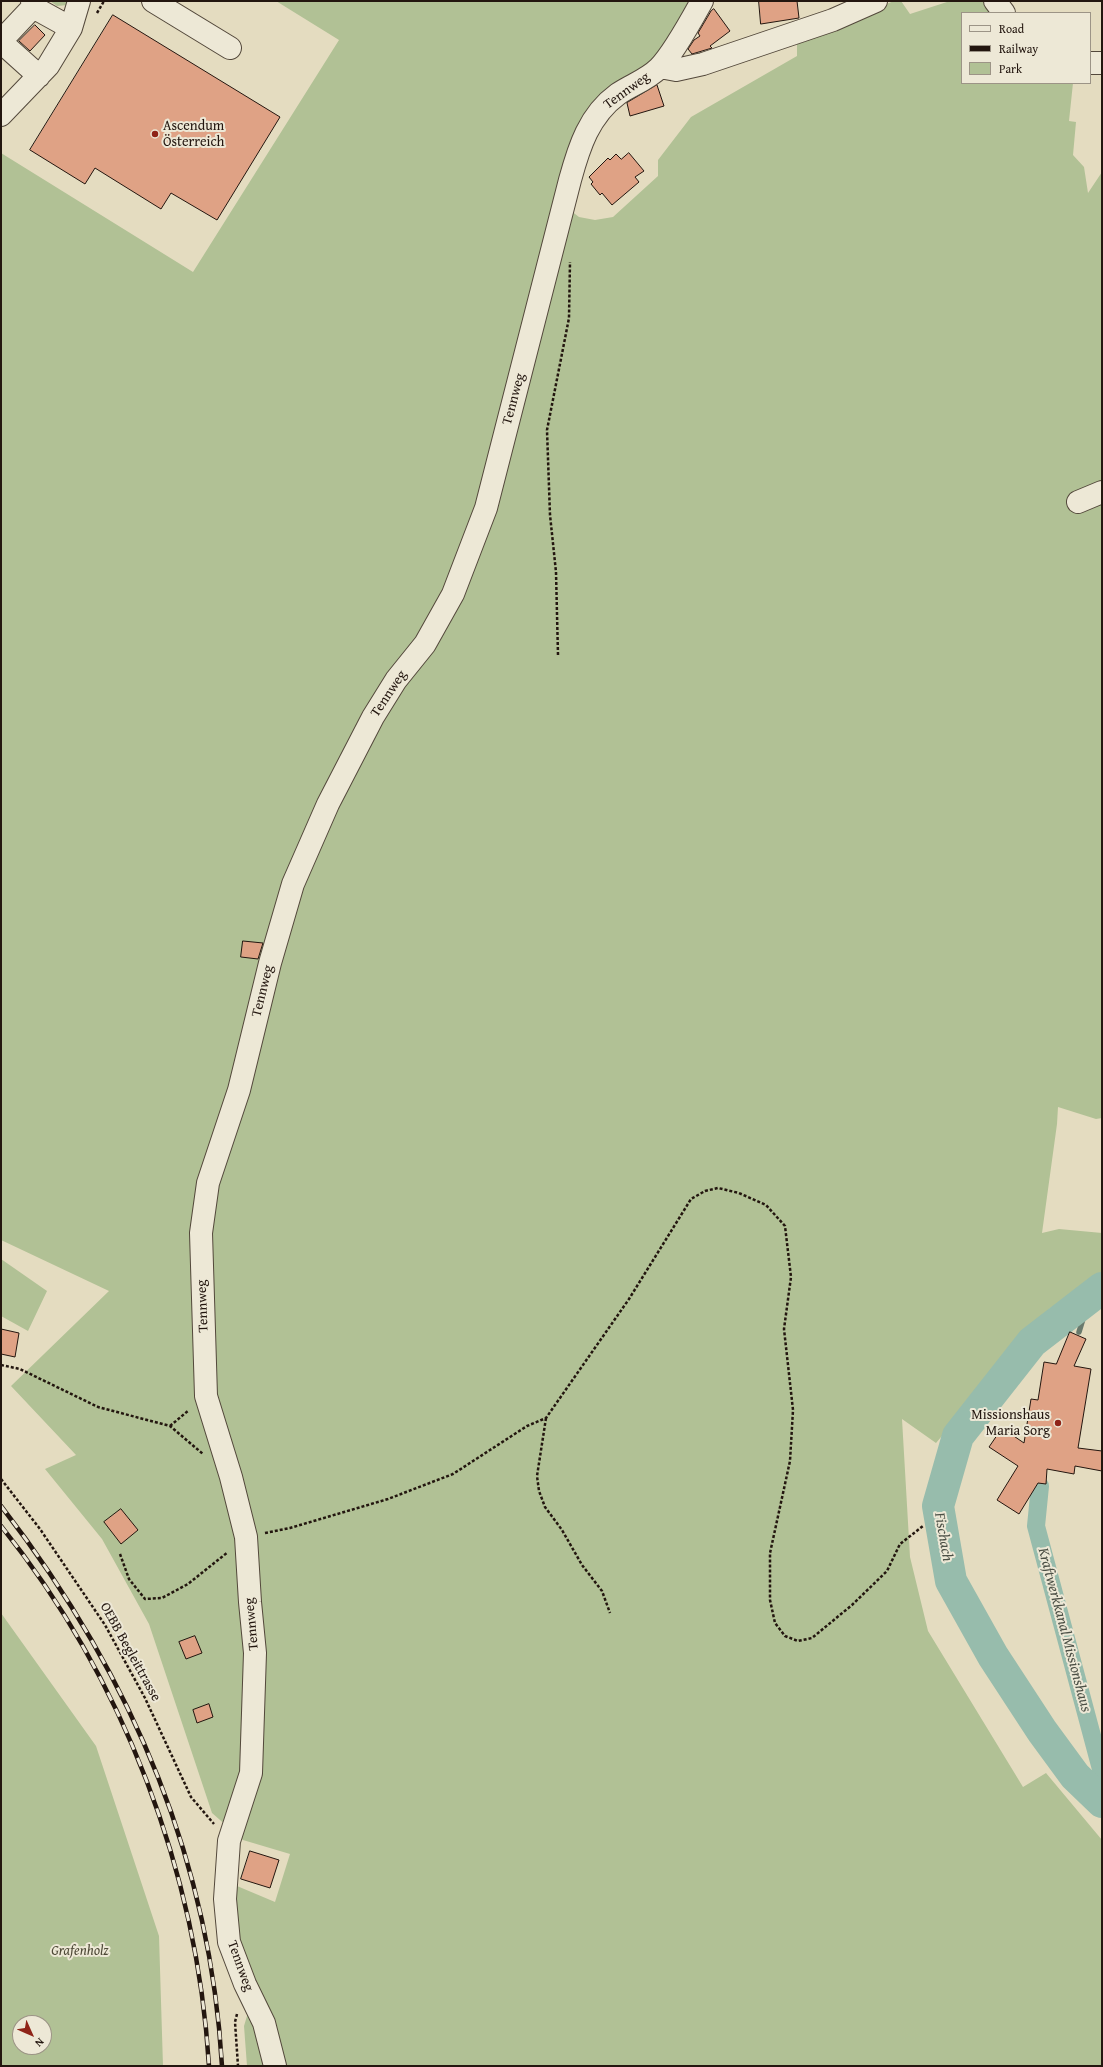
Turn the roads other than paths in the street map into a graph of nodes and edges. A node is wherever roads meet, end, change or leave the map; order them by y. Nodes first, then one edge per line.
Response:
1 (79, 1) edge
2 (153, 1) edge
3 (702, 1) edge
4 (876, 1) edge
5 (995, 1) edge
6 (33, 4) edge
7 (1003, 12) edge
8 (71, 28) junction
9 (1, 42) edge
10 (230, 48) dead end
11 (1091, 63) edge
12 (1102, 64) edge
13 (660, 67) junction
14 (39, 76) junction
15 (5, 105) edge
16 (1102, 492) edge
17 (1078, 502) dead end
18 (275, 2066) edge

1 - 8 street
2 - 10 street
3 - 13 street, Tennweg
4 - 13 street
5 - 7 street
6 - 8 street
6 - 9 street
8 - 14 street
9 - 14 street
11 - 12 street
13 - 18 street, Tennweg
14 - 15 street
16 - 17 street

